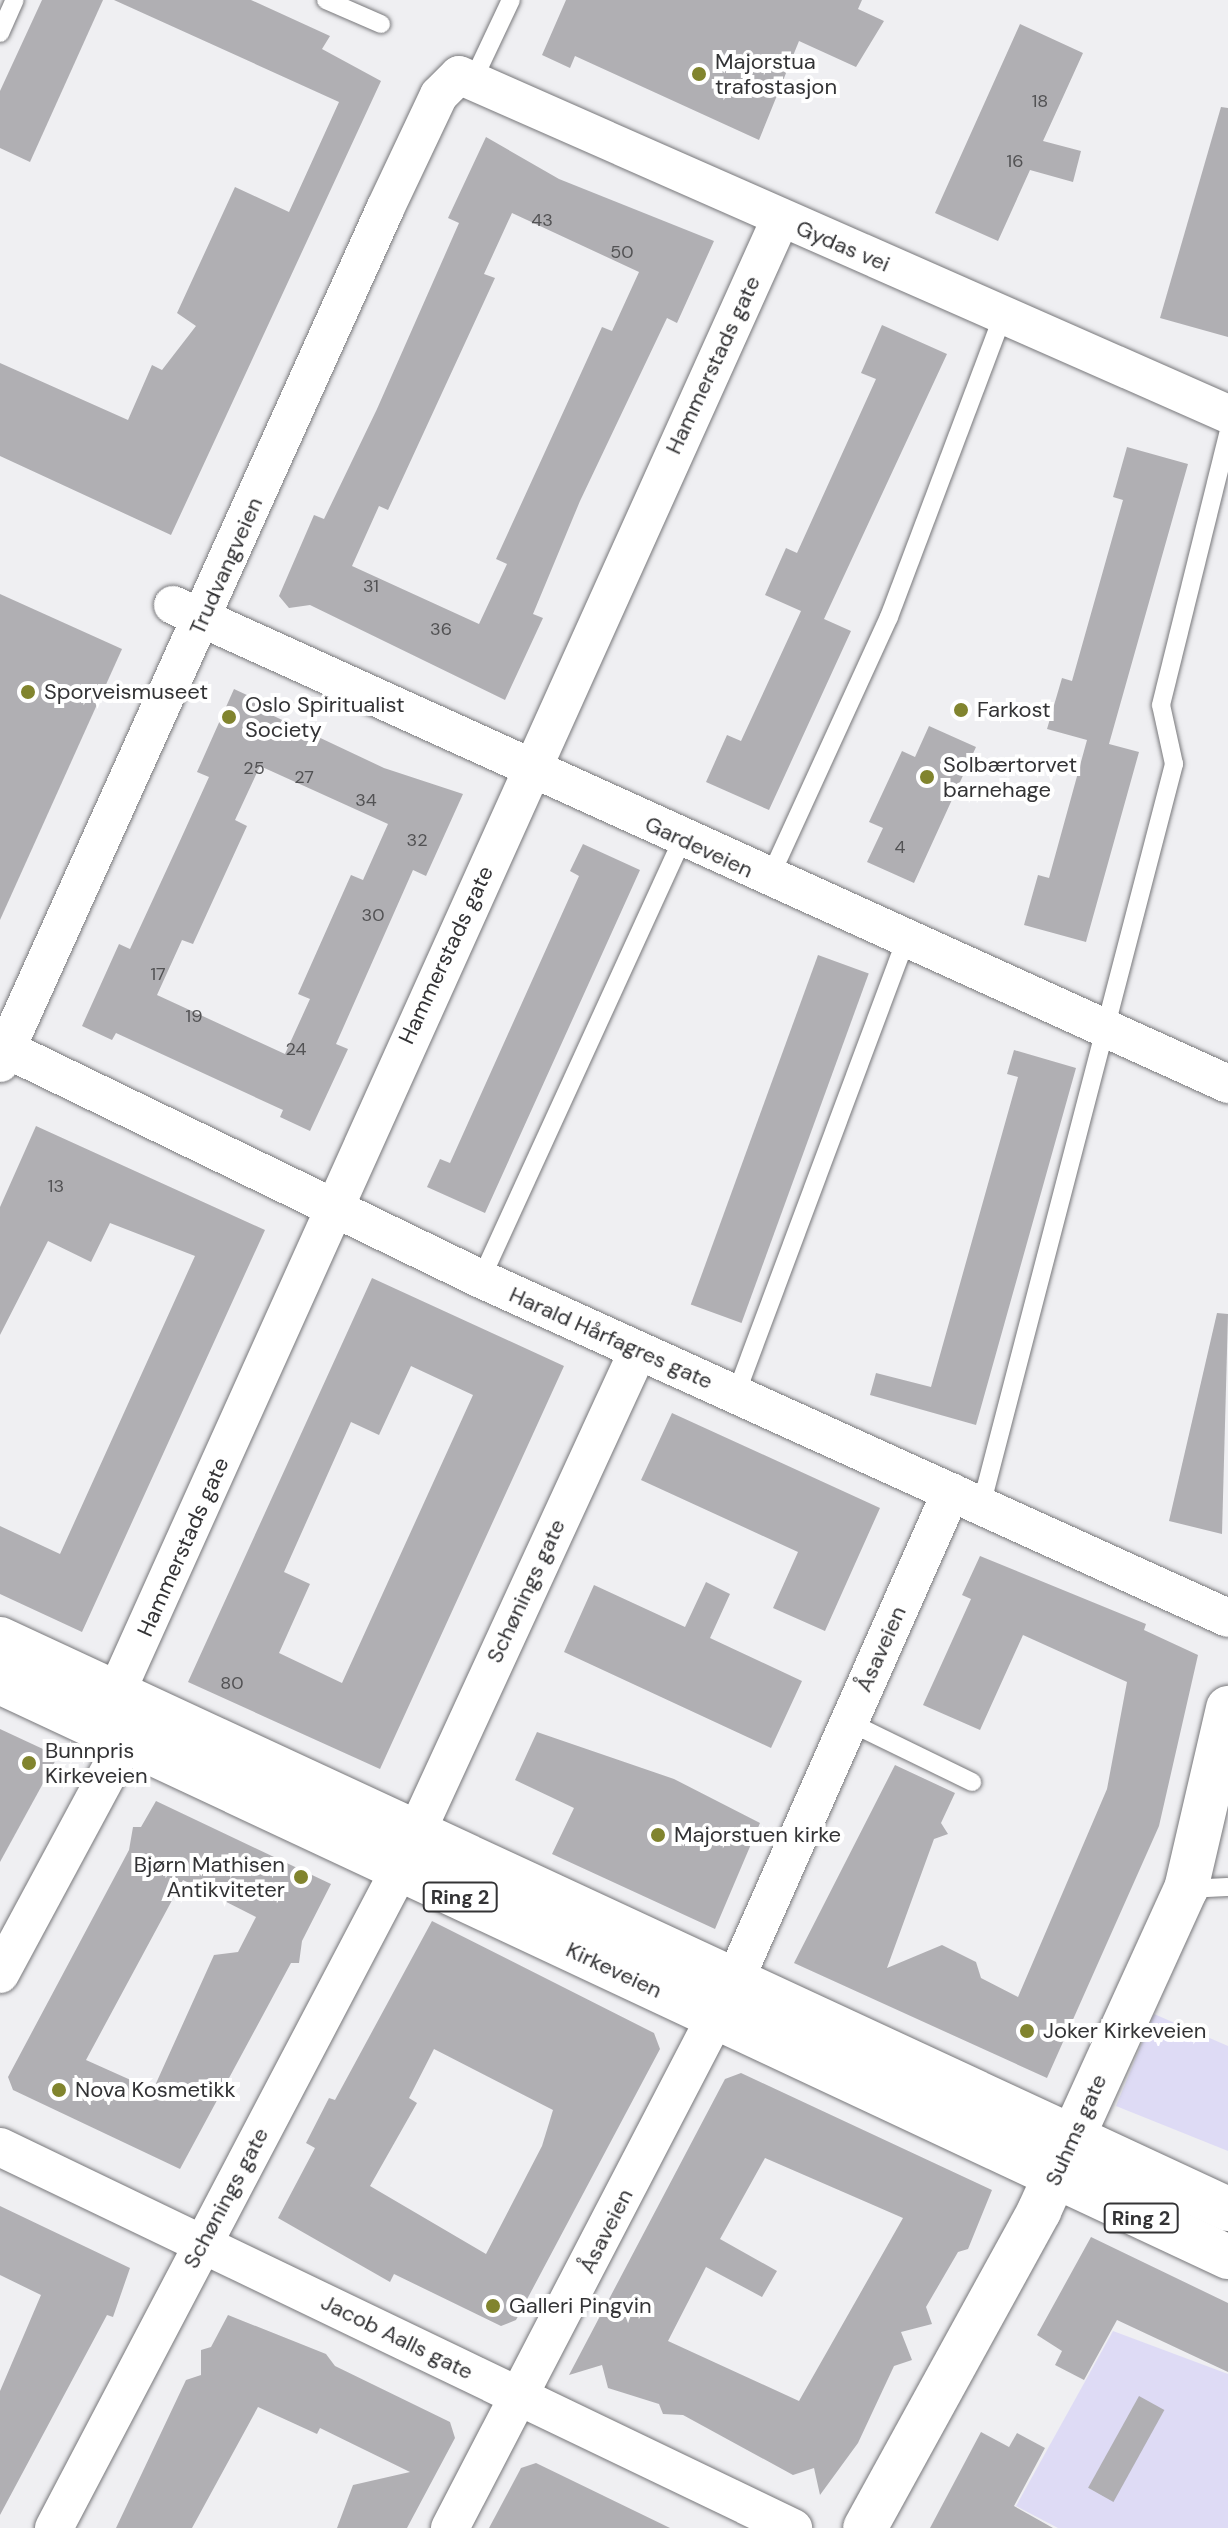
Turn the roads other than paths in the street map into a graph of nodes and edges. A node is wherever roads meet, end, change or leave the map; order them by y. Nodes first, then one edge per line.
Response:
1 (15, 0) edge
2 (326, 0) edge
3 (511, 0) edge
4 (381, 24) dead end
5 (0, 33) edge
6 (467, 76) junction
7 (780, 220) junction
8 (1003, 315) junction
9 (1228, 414) edge
10 (1228, 434) edge
11 (188, 612) junction
12 (532, 769) junction
13 (682, 839) junction
14 (769, 879) junction
15 (905, 941) junction
16 (1107, 1034) junction
17 (2, 1052) edge
18 (1228, 1084) edge
19 (335, 1208) junction
20 (481, 1279) junction
21 (638, 1351) junction
22 (736, 1394) junction
23 (966, 1499) junction
24 (1228, 1618) edge
25 (0, 1639) edge
26 (0, 1682) edge
27 (116, 1693) junction
28 (1228, 1708) edge
29 (849, 1722) junction
30 (126, 1740) junction
31 (972, 1782) dead end
32 (408, 1851) junction
33 (1207, 1888) edge
34 (0, 1974) edge
35 (724, 2000) junction
36 (1073, 2136) junction
37 (0, 2147) edge
38 (1055, 2178) junction
39 (1228, 2209) edge
40 (204, 2241) junction
41 (1228, 2257) edge
42 (519, 2397) junction
43 (54, 2528) edge
44 (450, 2528) edge
45 (793, 2528) edge
46 (865, 2528) edge

1 - 5 lane
2 - 4 lane
3 - 6 lane
6 - 7 street, Gydas vei
6 - 11 street, Trudvangveien
7 - 8 street, Gydas vei
7 - 12 street, Hammerstads gate
8 - 9 street, Gydas vei
8 - 14 lane
10 - 16 lane
11 - 12 street, Gardeveien
11 - 17 street, Trudvangveien
12 - 13 street, Gardeveien
12 - 19 street, Hammerstads gate
13 - 14 street, Gardeveien
13 - 20 lane
14 - 15 street, Gardeveien
15 - 16 street, Gardeveien
15 - 22 lane
16 - 18 street, Gardeveien
16 - 23 lane
17 - 19 street, Harald Hårfagres gate
19 - 20 street, Harald Hårfagres gate
19 - 27 street, Hammerstads gate
20 - 21 street, Harald Hårfagres gate
21 - 22 street, Harald Hårfagres gate
21 - 32 street, Schønings gate
22 - 23 street, Harald Hårfagres gate
23 - 24 street, Harald Hårfagres gate
23 - 29 street, Åsaveien
25 - 27 main road, Kirkeveien / Ring 2
26 - 30 main road, Kirkeveien / Ring 2
27 - 32 main road, Kirkeveien / Ring 2
28 - 33 main road, Suhms gate
29 - 31 lane
29 - 35 street, Åsaveien
30 - 32 main road, Kirkeveien / Ring 2
30 - 34 street
32 - 35 main road, Kirkeveien / Ring 2
32 - 40 street, Schønings gate
33 - 36 main road, Suhms gate
35 - 36 main road, Kirkeveien / Ring 2
35 - 38 main road, Kirkeveien / Ring 2
35 - 42 street, Åsaveien
36 - 38 main road, Suhms gate
36 - 39 main road, Kirkeveien / Ring 2
37 - 40 street, Jacob Aalls gate
38 - 41 main road, Kirkeveien / Ring 2
38 - 46 main road, Suhms gate
40 - 42 street, Jacob Aalls gate
40 - 43 street, Schønings gate
42 - 44 street, Åsaveien
42 - 45 street, Jacob Aalls gate

